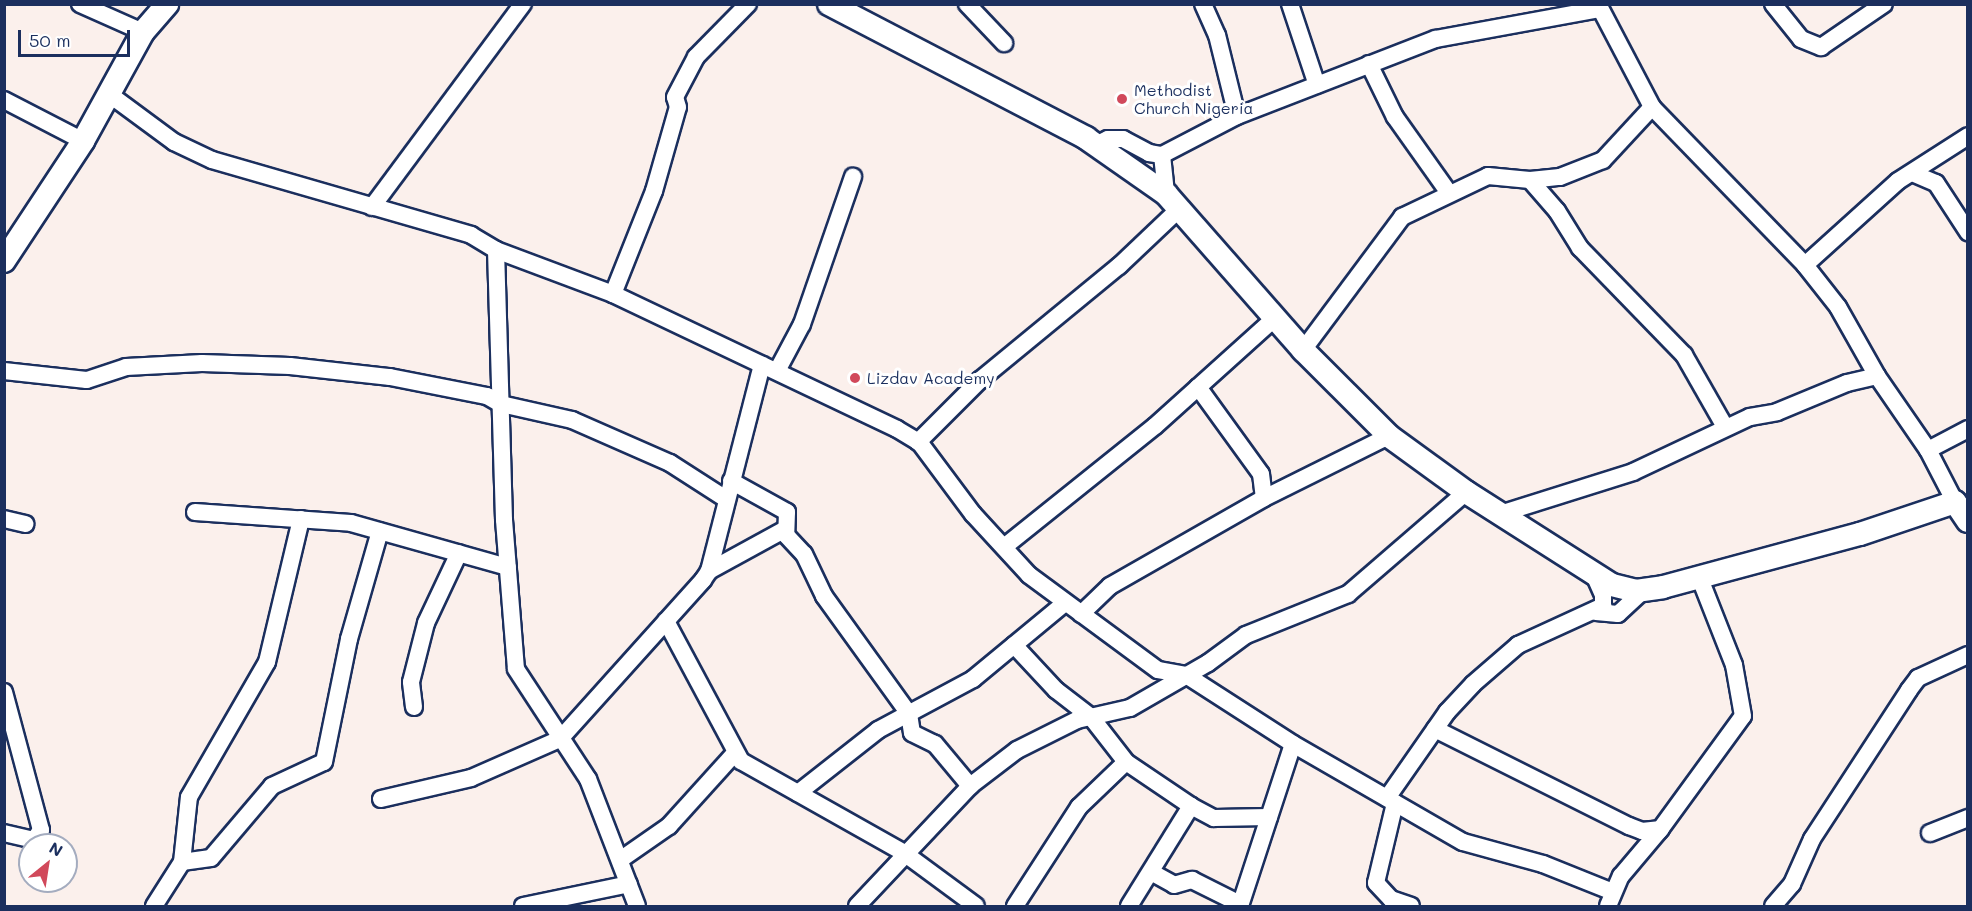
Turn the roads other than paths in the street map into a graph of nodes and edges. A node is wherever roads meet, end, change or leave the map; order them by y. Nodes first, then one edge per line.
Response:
1 (80, 4) edge
2 (167, 4) edge
3 (523, 4) edge
4 (748, 4) edge
5 (829, 4) edge
6 (967, 4) edge
7 (1203, 4) edge
8 (1290, 4) edge
9 (1773, 4) edge
10 (1884, 4) edge
11 (1598, 7) edge
12 (143, 32) junction
13 (1005, 43) dead end
14 (1369, 64) junction
15 (1317, 85) junction
16 (109, 94) junction
17 (4, 100) edge
18 (1652, 107) junction
19 (1237, 116) junction
20 (1968, 136) edge
21 (83, 141) junction
22 (1096, 145) junction
23 (1162, 155) junction
24 (1912, 173) junction
25 (853, 177) dead end
26 (1530, 180) junction
27 (1449, 193) junction
28 (1173, 202) junction
29 (372, 207) junction
30 (1968, 232) edge
31 (496, 250) junction
32 (4, 261) edge
33 (1805, 265) junction
34 (613, 294) junction
35 (1275, 318) junction
36 (1303, 350) junction
37 (770, 368) junction
38 (4, 371) edge
39 (1877, 376) junction
40 (1198, 387) junction
41 (501, 405) junction
42 (1725, 427) junction
43 (1968, 429) edge
44 (1389, 436) junction
45 (918, 442) junction
46 (1928, 450) junction
47 (731, 481) junction
48 (1466, 492) junction
49 (1264, 498) junction
50 (726, 499) junction
51 (1961, 511) edge
52 (195, 512) dead end
53 (1500, 514) junction
54 (4, 519) edge
55 (301, 519) junction
56 (25, 524) dead end
57 (784, 530) junction
58 (380, 531) junction
59 (1004, 547) junction
60 (459, 553) junction
61 (508, 567) junction
62 (709, 571) junction
63 (1593, 573) junction
64 (1699, 576) junction
65 (1644, 590) junction
66 (1065, 603) junction
67 (1596, 612) junction
68 (1081, 614) junction
69 (666, 621) junction
70 (1014, 645) junction
71 (1968, 655) edge
72 (1186, 675) junction
73 (4, 692) edge
74 (414, 707) dead end
75 (909, 714) junction
76 (1091, 717) junction
77 (1435, 729) junction
78 (560, 739) junction
79 (1293, 744) junction
80 (734, 754) junction
81 (1126, 762) junction
82 (970, 786) junction
83 (798, 793) junction
84 (381, 799) dead end
85 (1391, 801) junction
86 (1191, 806) junction
87 (1269, 817) junction
88 (1968, 819) edge
89 (1661, 829) junction
90 (4, 833) edge
91 (1930, 833) dead end
92 (904, 853) junction
93 (620, 860) junction
94 (182, 862) junction
95 (1151, 872) junction
96 (629, 884) junction
97 (1610, 899) edge
98 (1240, 905) edge
99 (154, 906) edge
100 (523, 906) edge
101 (637, 906) edge
102 (857, 906) edge
103 (976, 906) edge
104 (1015, 906) edge
105 (1129, 906) edge
106 (1411, 906) edge
107 (1773, 906) edge

1 - 12 street
2 - 12 street
3 - 29 street
4 - 34 street
5 - 22 street
6 - 13 street
7 - 19 street
8 - 15 street
9 - 10 street
11 - 14 street
11 - 18 street
12 - 16 street
14 - 15 street
14 - 27 street
15 - 19 street
16 - 21 street
16 - 29 street
17 - 21 street
18 - 26 street
18 - 33 street
19 - 23 street
20 - 24 street
21 - 32 street
22 - 23 street
22 - 28 street
23 - 28 street
24 - 30 street
24 - 33 street
25 - 37 street
26 - 27 street
26 - 42 street
27 - 36 street
28 - 35 street
28 - 45 street
29 - 31 street
31 - 34 street
31 - 41 street
33 - 39 street
34 - 37 street
35 - 36 street
35 - 40 street
36 - 44 street
37 - 45 street
37 - 47 street
38 - 41 street
39 - 42 street
39 - 46 street
40 - 49 street
40 - 59 street
41 - 50 street
41 - 61 street
42 - 53 street
43 - 46 street
44 - 48 street
44 - 49 street
45 - 59 street
46 - 51 street
47 - 50 street
47 - 57 street
48 - 53 street
48 - 72 street
49 - 68 street
50 - 62 street
51 - 64 street
52 - 55 street
53 - 63 street
54 - 56 street
55 - 58 street
55 - 94 street
57 - 62 street
57 - 75 street
58 - 60 street
58 - 94 street
59 - 66 street
60 - 61 street
60 - 74 street
61 - 78 street
62 - 69 street
63 - 65 street
63 - 67 street
64 - 65 street
64 - 89 street
65 - 67 street
66 - 68 street
66 - 70 street
67 - 77 street
68 - 72 street
69 - 78 street
69 - 80 street
70 - 75 street
70 - 76 street
71 - 107 street
72 - 76 street
72 - 79 street
73 - 90 street
75 - 82 street
75 - 83 street
76 - 81 street
76 - 82 street
77 - 85 street
77 - 89 street
78 - 84 street
78 - 93 street
79 - 85 street
79 - 87 street
80 - 83 street
80 - 93 street
81 - 86 street
81 - 104 street
82 - 92 street
83 - 92 street
85 - 97 street
85 - 106 street
86 - 87 street
86 - 95 street
87 - 98 street
88 - 91 street
89 - 97 street
92 - 102 street
92 - 103 street
93 - 96 street
94 - 99 street
95 - 98 street
95 - 105 street
96 - 100 street
96 - 101 street

